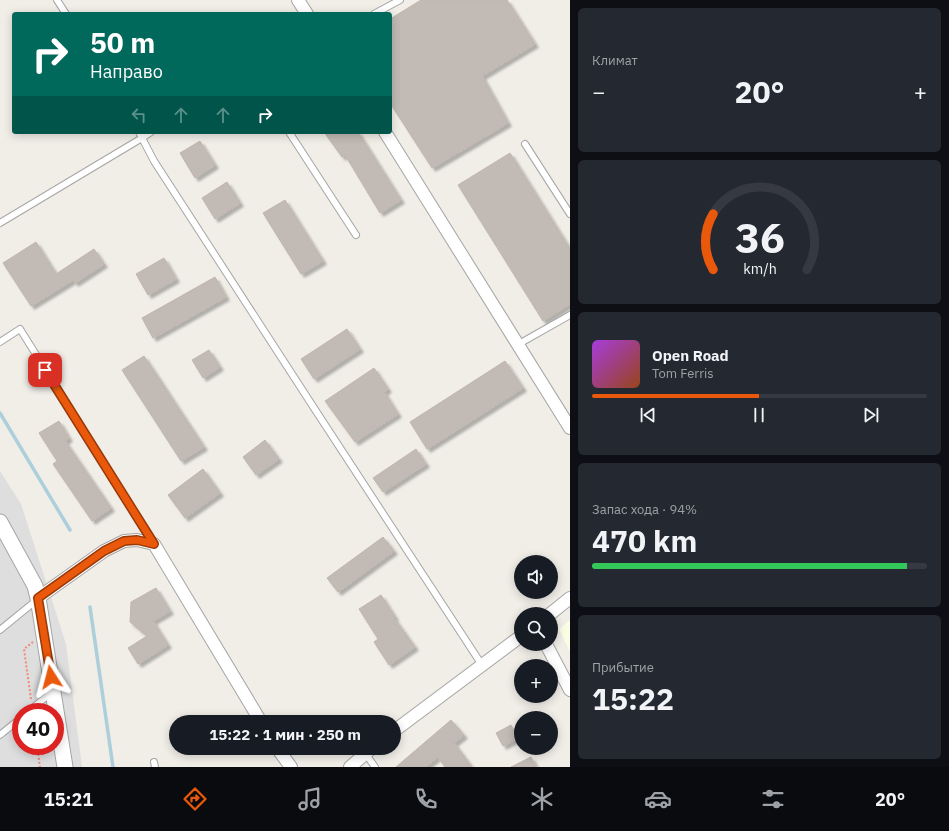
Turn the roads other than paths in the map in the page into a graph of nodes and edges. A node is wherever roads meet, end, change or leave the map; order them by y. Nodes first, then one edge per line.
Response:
1 (57, 0) edge
2 (298, 0) edge
3 (400, 0) edge
4 (65, 12) edge
5 (306, 12) edge
6 (378, 12) edge
7 (290, 134) edge
8 (385, 134) edge
9 (140, 135) edge
10 (525, 144) dead end
11 (570, 214) edge
12 (0, 223) edge
13 (356, 235) dead end
14 (570, 315) edge
15 (0, 342) edge
16 (518, 345) junction
17 (570, 428) edge
18 (0, 522) edge
19 (154, 544) junction
20 (38, 598) junction
21 (570, 598) edge
22 (558, 608) edge
23 (0, 630) edge
24 (514, 641) edge
25 (550, 651) edge
26 (482, 665) junction
27 (570, 690) edge
28 (53, 691) junction
29 (38, 703) edge
30 (257, 715) edge
31 (12, 725) edge
32 (401, 726) edge
33 (0, 735) edge
34 (282, 755) edge
35 (363, 755) edge
36 (371, 755) edge
37 (65, 767) edge
38 (291, 767) edge
39 (350, 767) edge
40 (375, 767) edge

1 - 4 lane
2 - 5 street
3 - 6 lane
7 - 13 lane
8 - 16 street
9 - 12 lane
9 - 26 lane
10 - 11 lane
14 - 16 lane
15 - 19 lane
16 - 17 street
18 - 20 street
19 - 20 street
19 - 30 street
20 - 23 lane
20 - 28 street
21 - 22 street
24 - 26 street
25 - 27 street
26 - 32 street
28 - 29 lane
28 - 37 street
31 - 33 lane
34 - 38 street
35 - 39 street
36 - 40 lane

